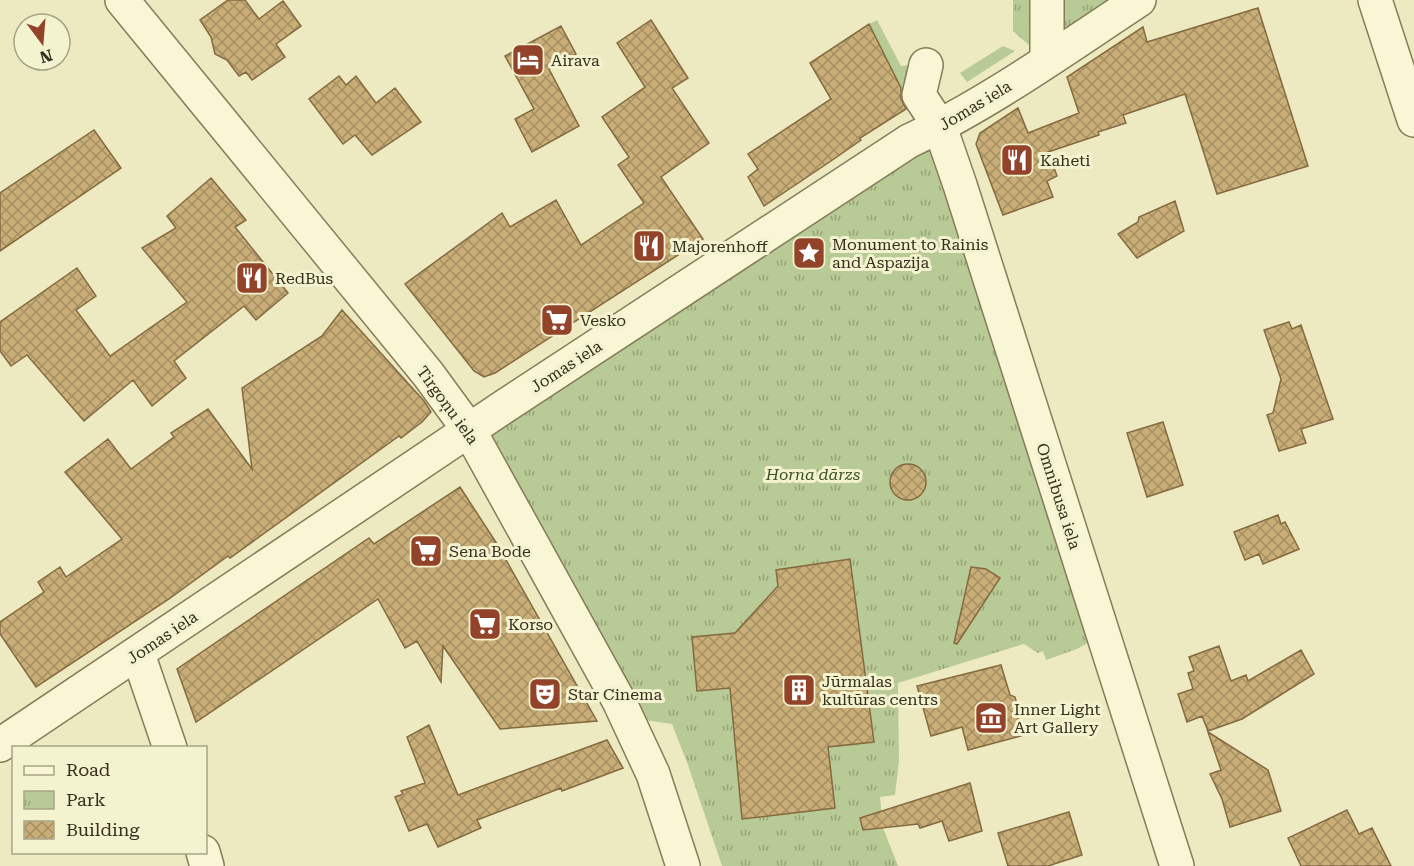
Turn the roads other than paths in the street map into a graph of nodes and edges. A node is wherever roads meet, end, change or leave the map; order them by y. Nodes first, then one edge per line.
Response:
1 (1047, 0) edge
2 (1139, 0) edge
3 (1375, 0) edge
4 (137, 5) edge
5 (1047, 61) junction
6 (1414, 120) edge
7 (940, 127) junction
8 (909, 141) junction
9 (469, 430) junction
10 (138, 654) junction
11 (0, 745) edge
12 (170, 746) edge
13 (683, 866) edge
14 (1177, 866) edge

1 - 5 street
2 - 5 street, Jomas iela
3 - 6 street
4 - 9 street, Tirgoņu iela
5 - 7 street, Jomas iela
7 - 8 street, Jomas iela
7 - 8 street, Omnibusa iela
7 - 14 street, Omnibusa iela
8 - 9 street, Jomas iela
9 - 10 street, Jomas iela
9 - 13 street, Tirgoņu iela
10 - 11 street, Jomas iela
10 - 12 street

